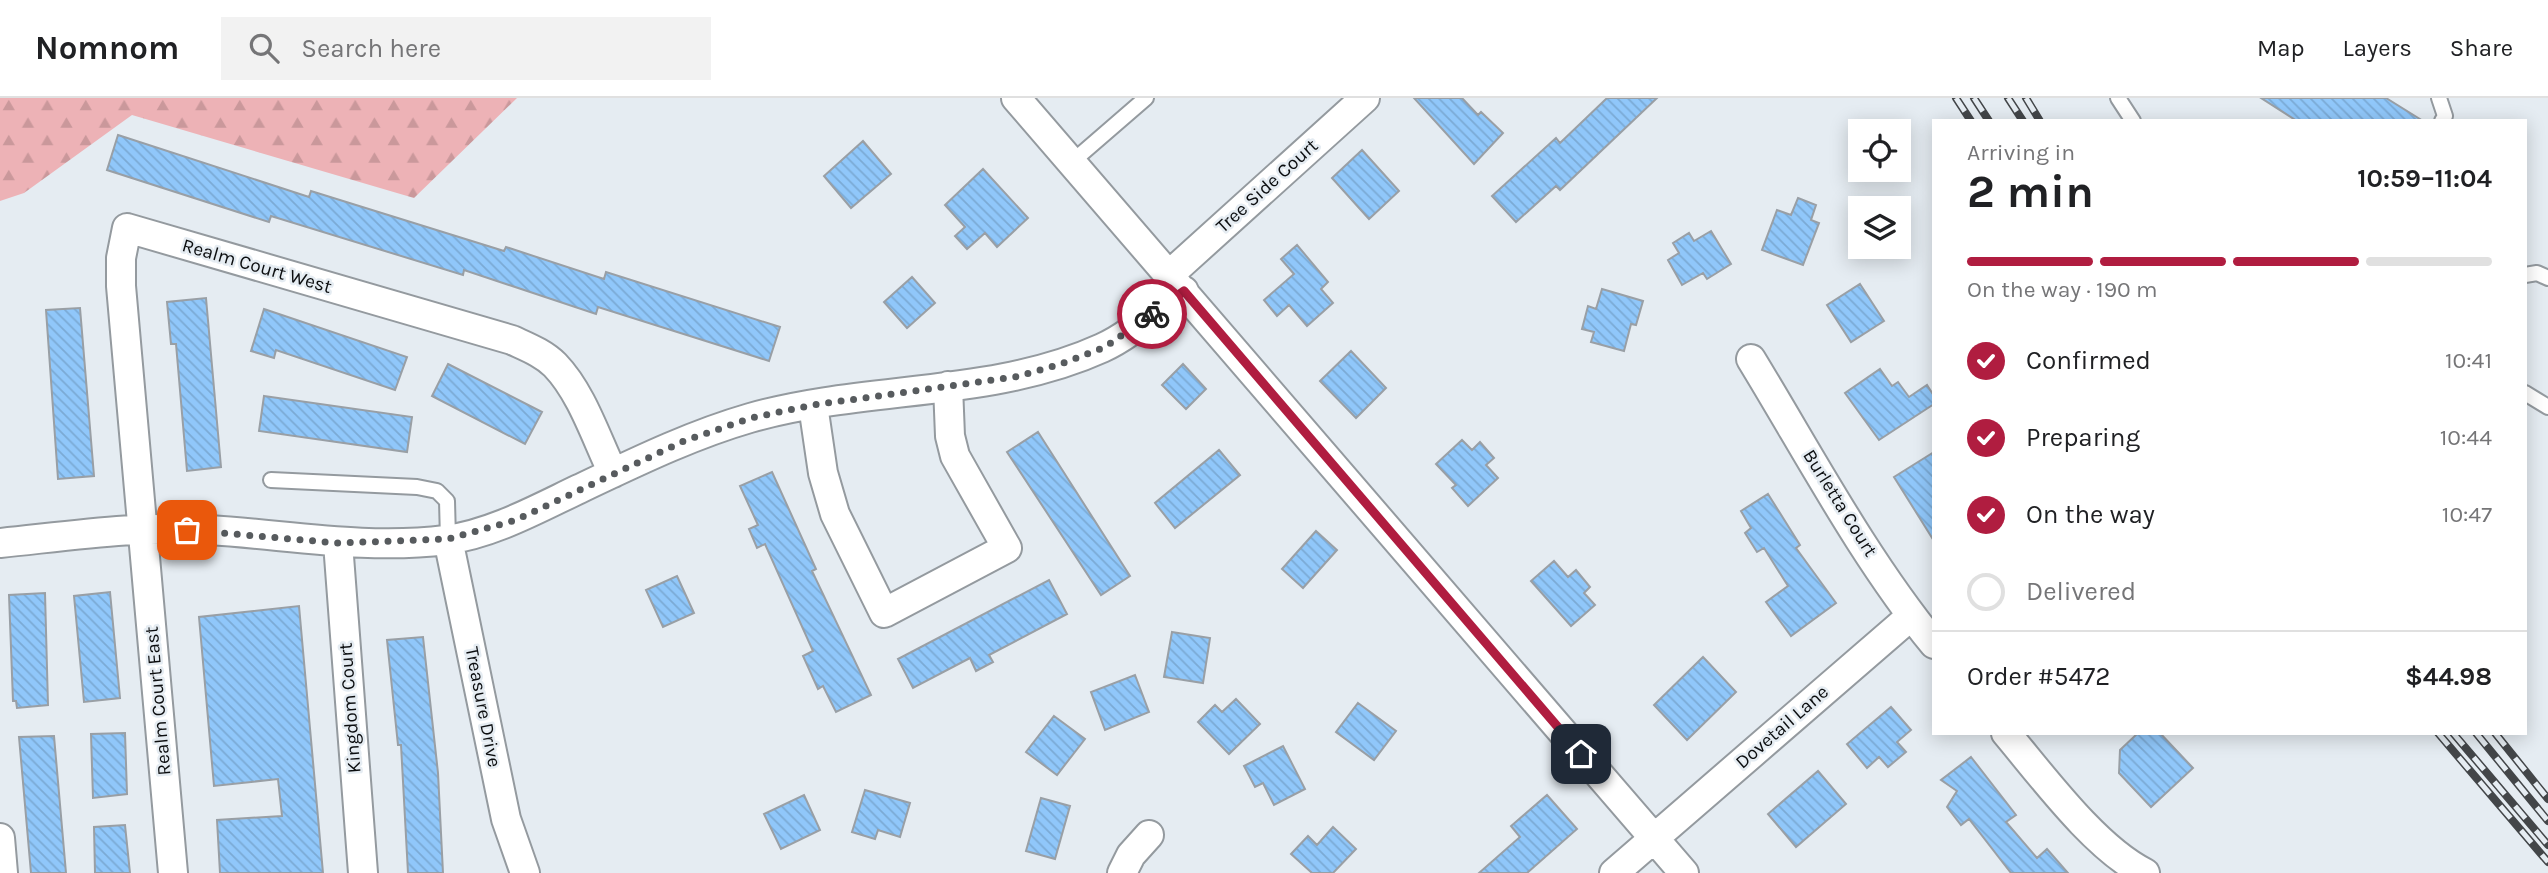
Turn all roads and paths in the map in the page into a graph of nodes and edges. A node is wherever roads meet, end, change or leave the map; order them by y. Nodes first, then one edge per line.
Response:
1 (1016, 98) edge
2 (1146, 98) edge
3 (1365, 98) edge
4 (2118, 98) edge
5 (2439, 98) edge
6 (2132, 119) edge
7 (2443, 119) edge
8 (1072, 162) junction
9 (2527, 275) edge
10 (2548, 278) edge
11 (1177, 283) junction
12 (1751, 359) dead end
13 (948, 386) junction
14 (2527, 394) edge
15 (813, 405) junction
16 (2548, 407) edge
17 (613, 473) junction
18 (271, 480) dead end
19 (142, 530) junction
20 (448, 539) junction
21 (0, 543) edge
22 (338, 543) junction
23 (1911, 616) junction
24 (1932, 642) edge
25 (2008, 735) edge
26 (1149, 835) dead end
27 (0, 838) edge
28 (1654, 838) junction
29 (3, 873) edge
30 (173, 873) edge
31 (363, 873) edge
32 (525, 873) edge
33 (1122, 873) edge
34 (1614, 873) edge
35 (1685, 873) edge
36 (2145, 873) edge

1 - 8 street
2 - 8 lane
3 - 11 street, Tree Side Court
4 - 6 lane
5 - 7 lane
8 - 11 street
9 - 10 lane
11 - 13 street, Tree Side Court
11 - 28 street
12 - 23 street, Burletta Court
13 - 15 street, Tree Side Court
13 - 15 street
14 - 16 lane
15 - 17 street, Tree Side Court
17 - 19 street, Realm Court West
17 - 20 street, Tree Side Court
18 - 20 lane
19 - 21 street, Tree Side Court
19 - 22 street, Tree Side Court
19 - 30 street, Realm Court East
20 - 22 street, Tree Side Court
20 - 32 street, Treasure Drive
22 - 31 street, Kingdom Court
23 - 24 street, Burletta Court
23 - 28 street, Dovetail Lane
25 - 36 street
26 - 33 street
27 - 29 street
28 - 34 street
28 - 35 street

